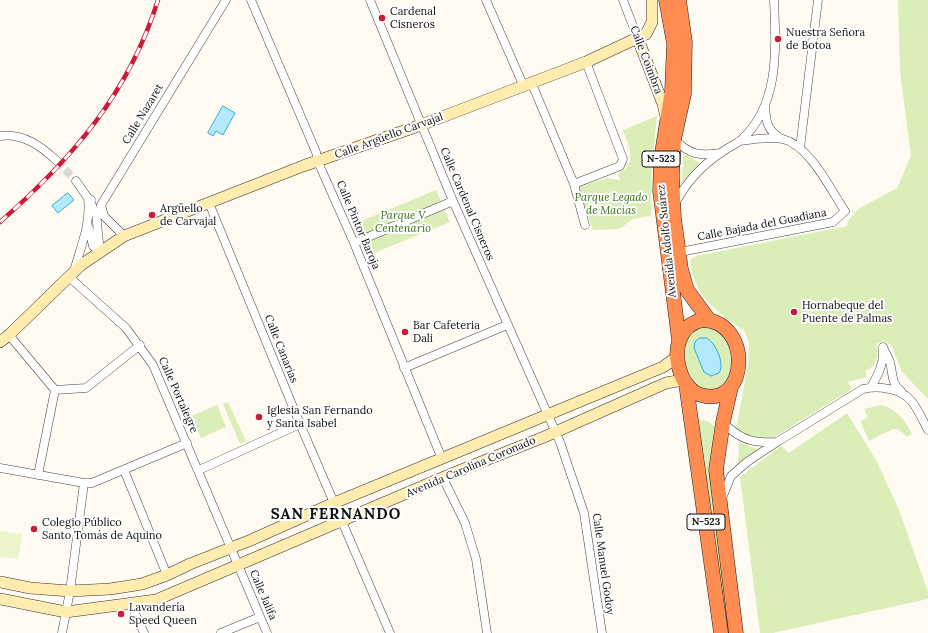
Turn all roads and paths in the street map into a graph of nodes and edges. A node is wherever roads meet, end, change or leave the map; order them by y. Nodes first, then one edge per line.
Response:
1 (226, 0) edge
2 (251, 0) edge
3 (370, 0) edge
4 (486, 0) edge
5 (623, 0) edge
6 (652, 0) edge
7 (666, 0) edge
8 (679, 0) edge
9 (774, 0) edge
10 (818, 0) edge
11 (638, 39) junction
12 (586, 62) junction
13 (528, 85) junction
14 (765, 105) junction
15 (666, 121) junction
16 (421, 125) junction
17 (0, 136) edge
18 (674, 139) junction
19 (783, 140) junction
20 (739, 141) junction
21 (800, 148) junction
22 (721, 153) junction
23 (58, 161) tunnel mouth
24 (318, 162) junction
25 (76, 181) tunnel mouth
26 (574, 184) junction
27 (88, 198) junction
28 (453, 201) junction
29 (209, 204) junction
30 (101, 205) junction
31 (673, 206) junction
32 (88, 224) junction
33 (585, 225) dead end
34 (124, 236) junction
35 (354, 243) junction
36 (100, 252) junction
37 (680, 252) junction
38 (71, 274) junction
39 (709, 320) junction
40 (507, 325) junction
41 (5, 339) edge
42 (679, 340) junction
43 (140, 345) junction
44 (677, 357) junction
45 (404, 368) junction
46 (684, 382) junction
47 (731, 387) junction
48 (871, 387) junction
49 (55, 390) junction
50 (901, 391) junction
51 (548, 414) junction
52 (300, 424) junction
53 (729, 428) dead end
54 (928, 430) edge
55 (556, 432) junction
56 (777, 442) junction
57 (187, 443) junction
58 (442, 459) junction
59 (0, 469) edge
60 (124, 470) junction
61 (199, 470) junction
62 (38, 475) junction
63 (444, 478) junction
64 (84, 483) junction
65 (334, 503) junction
66 (719, 507) junction
67 (342, 522) junction
68 (231, 547) junction
69 (238, 565) junction
70 (167, 576) junction
71 (0, 582) edge
72 (70, 591) junction
73 (0, 599) edge
74 (130, 603) junction
75 (66, 612) junction
76 (260, 617) junction
77 (62, 633) edge
78 (144, 633) edge
79 (221, 633) edge
80 (267, 633) edge
81 (390, 633) edge
82 (487, 633) edge
83 (602, 633) edge
84 (720, 633) edge
85 (736, 633) edge

1 - 30 street, Calle Nazaret
2 - 24 street, Calle Pintor Baroja
3 - 16 street, Calle Cardenal Cisneros
4 - 13 street
5 - 11 street, Calle Coimbra
6 - 11 main road, Calle Argüello Carvajal
7 - 15 highway, Avenida Adolfo Suárez / N-523
8 - 18 highway, Avenida Adolfo Suárez / N-523
9 - 14 street
10 - 21 street
11 - 12 main road, Calle Argüello Carvajal
11 - 15 main road, Calle Coimbra
12 - 13 main road, Calle Argüello Carvajal
12 - 26 street
13 - 16 main road, Calle Argüello Carvajal
13 - 26 street
14 - 19 street
14 - 20 street
15 - 42 highway, Avenida Adolfo Suárez / N-523
16 - 24 main road, Calle Argüello Carvajal
16 - 28 street, Calle Cardenal Cisneros
17 - 23 street
18 - 22 street
18 - 31 highway, Avenida Adolfo Suárez / N-523
19 - 20 street
19 - 21 street
20 - 22 street
21 - 37 street, Calle Bajada del Guadiana
22 - 31 street
24 - 29 main road, Calle Argüello Carvajal
24 - 35 street, Calle Pintor Baroja
25 - 27 street
26 - 33 street
27 - 30 street
27 - 32 street, Calle Argüello Carvajal
27 - 36 street
28 - 35 street
28 - 40 street, Calle Cardenal Cisneros
29 - 34 main road, Calle Argüello Carvajal
29 - 52 street, Calle Canarias
30 - 34 street
31 - 37 highway, Avenida Adolfo Suárez / N-523
32 - 36 street, Calle Argüello Carvajal
32 - 38 street, Calle Argüello Carvajal
34 - 36 main road, Calle Argüello Carvajal
35 - 45 street, Calle Pintor Baroja
36 - 38 main road, Calle Argüello Carvajal
37 - 39 highway, Avenida Adolfo Suárez / N-523
38 - 41 main road, Calle Argüello Carvajal
38 - 43 street, Calle Portalegre
39 - 42 highway
39 - 47 highway, N-523
40 - 45 street
40 - 51 street, Calle Cardenal Cisneros
41 - 49 street
42 - 44 highway
43 - 49 street
43 - 57 street, Calle Portalegre
44 - 46 highway, N-523
44 - 51 main road, Avenida Carolina Coronado
45 - 58 street, Calle Pintor Baroja
46 - 47 highway
46 - 55 main road, Avenida Carolina Coronado
46 - 84 highway, N-523
47 - 66 highway, N-523
48 - 50 street
48 - 50 street
48 - 56 street
49 - 62 street
50 - 54 street
51 - 55 street
51 - 58 main road, Avenida Carolina Coronado
52 - 61 street
52 - 65 street, Calle Canarias
53 - 56 street
55 - 63 main road, Avenida Carolina Coronado
55 - 83 street, Calle Manuel Godoy
56 - 66 street
57 - 60 street
57 - 61 street, Calle Portalegre
58 - 65 main road, Avenida Carolina Coronado
59 - 62 street
60 - 64 street
60 - 70 street
61 - 68 street, Calle Portalegre
62 - 64 street
63 - 67 main road, Avenida Carolina Coronado
63 - 82 street
64 - 72 street
65 - 67 street
65 - 68 main road, Avenida Carolina Coronado
66 - 85 highway, N-523
67 - 69 main road, Avenida Carolina Coronado
67 - 81 street
68 - 69 street
68 - 70 main road, Avenida Carolina Coronado
69 - 74 main road, Avenida Carolina Coronado
69 - 76 street, Calle Jalifa
70 - 72 main road, Avenida Carolina Coronado
71 - 72 main road, Avenida Carolina Coronado
72 - 75 street
73 - 75 main road, Avenida Carolina Coronado
74 - 75 main road, Avenida Carolina Coronado
74 - 78 street
75 - 77 street
76 - 79 street
76 - 80 street, Calle Jalifa

